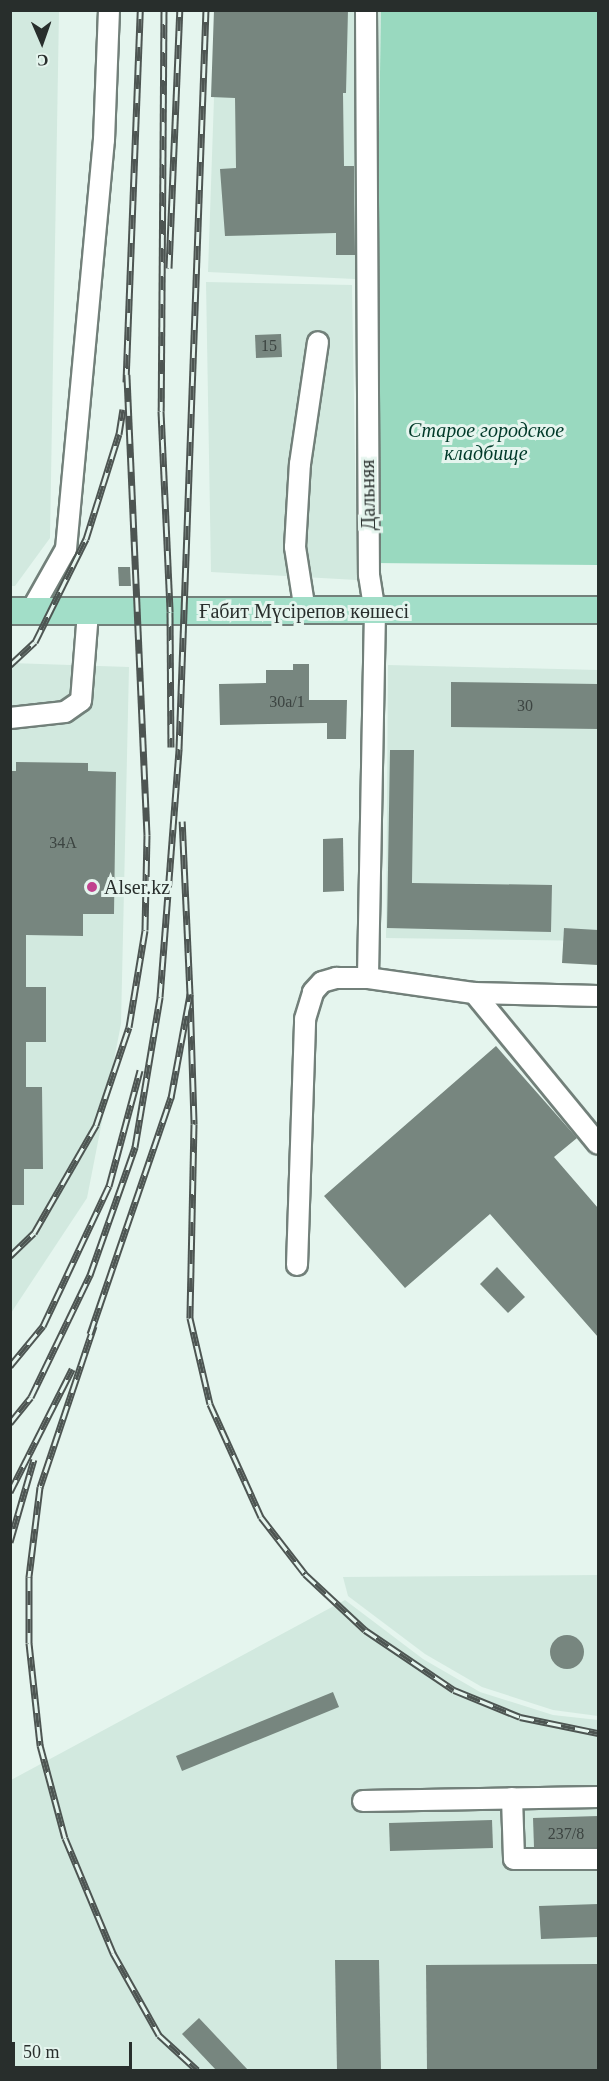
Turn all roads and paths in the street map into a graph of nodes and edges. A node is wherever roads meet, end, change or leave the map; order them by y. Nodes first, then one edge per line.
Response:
1 (109, 10) edge
2 (366, 10) edge
3 (318, 342) dead end
4 (598, 610) edge
5 (21, 611) edge
6 (375, 611) junction
7 (88, 612) junction
8 (305, 612) junction
9 (10, 718) edge
10 (368, 978) junction
11 (474, 993) junction
12 (598, 996) edge
13 (598, 1144) edge
14 (297, 1265) dead end
15 (598, 1797) edge
16 (512, 1798) junction
17 (363, 1801) dead end
18 (598, 1859) edge

1 - 5 lane
2 - 6 lane, Дальняя
3 - 8 lane
4 - 6 main road, Ғабит Мүсірепов көшесі
5 - 7 main road, Ғабит Мүсірепов көшесі
6 - 8 main road, Ғабит Мүсірепов көшесі
6 - 10 lane, Дальняя
7 - 8 main road, Ғабит Мүсірепов көшесі
7 - 9 lane
10 - 11 lane
10 - 14 lane
11 - 12 lane
11 - 13 lane
15 - 16 lane
16 - 17 lane
16 - 18 lane

